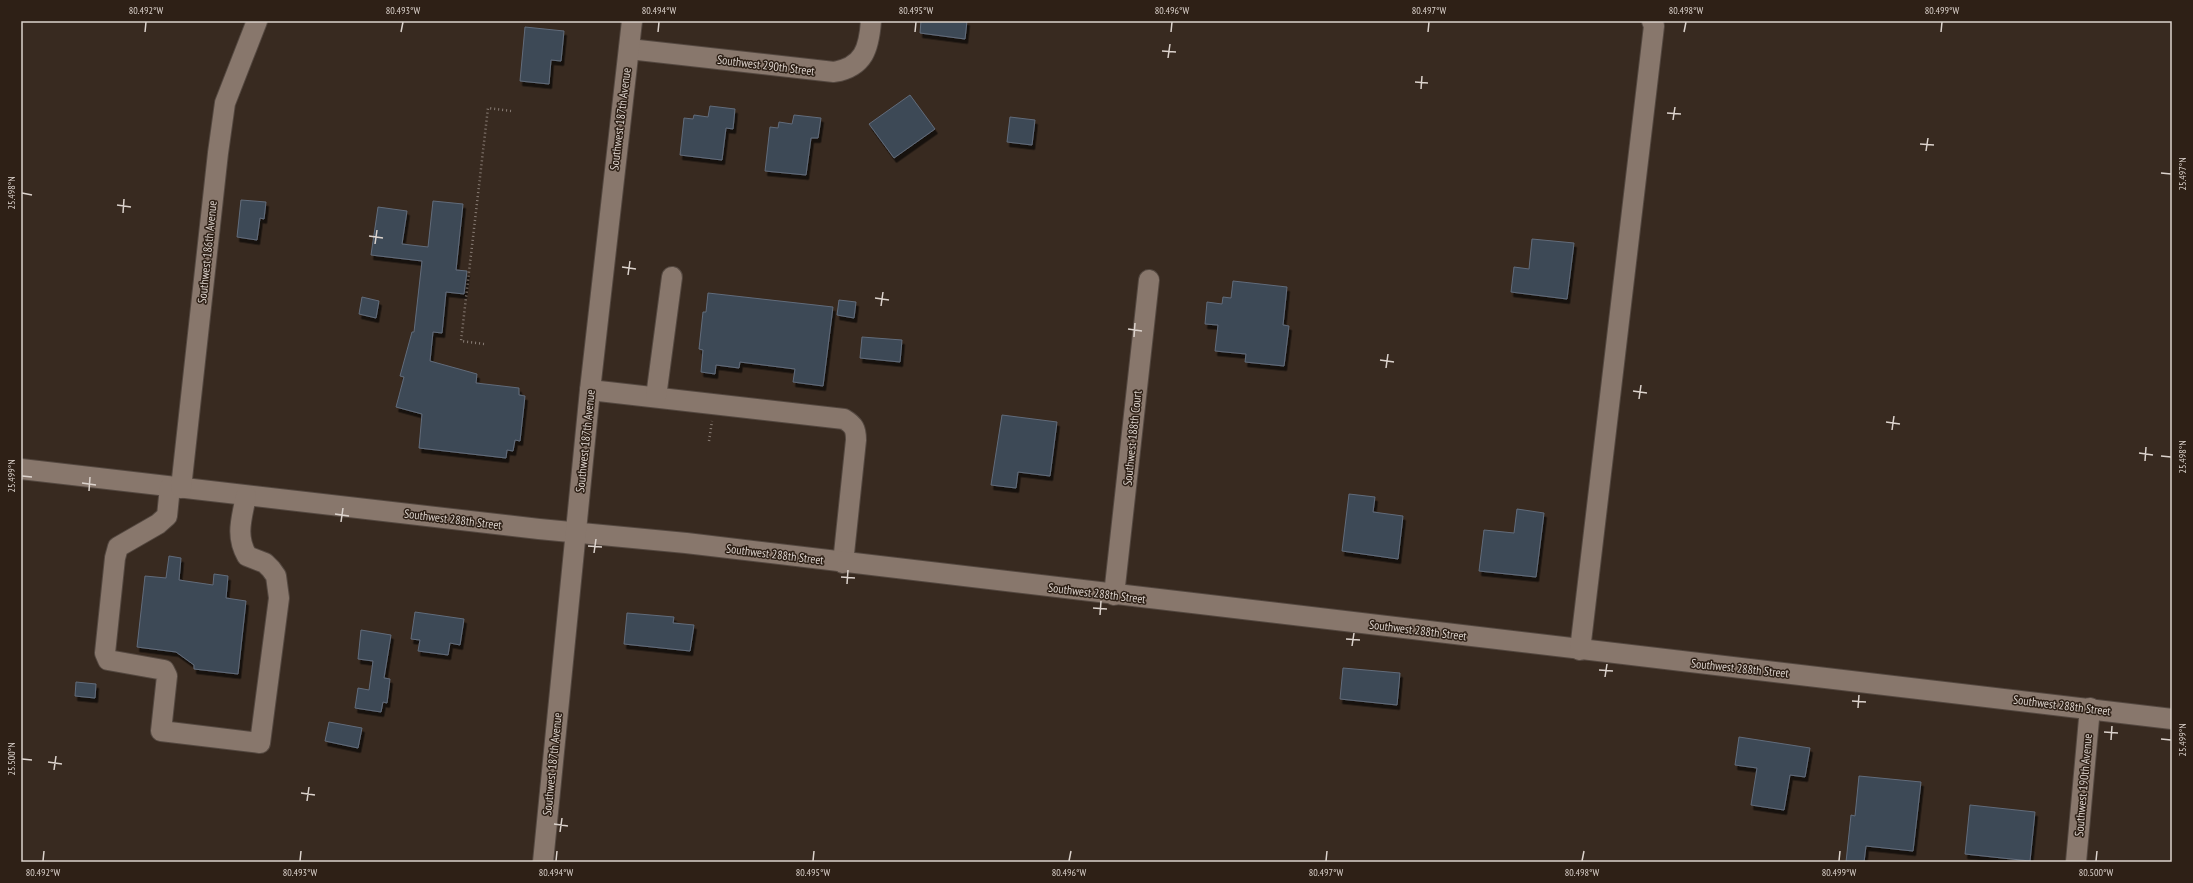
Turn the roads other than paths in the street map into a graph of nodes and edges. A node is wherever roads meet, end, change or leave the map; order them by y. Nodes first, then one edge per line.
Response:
1 (257, 21) edge
2 (632, 21) edge
3 (871, 21) edge
4 (1652, 21) edge
5 (629, 49) junction
6 (672, 277) dead end
7 (1149, 280) dead end
8 (590, 390) junction
9 (656, 397) junction
10 (21, 469) edge
11 (175, 488) junction
12 (246, 496) junction
13 (576, 532) junction
14 (843, 563) junction
15 (1114, 595) junction
16 (1580, 650) junction
17 (2090, 708) junction
18 (2172, 718) edge
19 (543, 862) edge
20 (2076, 862) edge

1 - 11 street, Southwest 186th Avenue
2 - 5 street, Southwest 187th Avenue
3 - 5 street, Southwest 290th Street
4 - 16 street
5 - 8 street, Southwest 187th Avenue
6 - 9 street
7 - 15 street, Southwest 188th Court
8 - 9 street
8 - 13 street, Southwest 187th Avenue
9 - 14 street
10 - 11 street, Southwest 288th Street
11 - 12 street, Southwest 288th Street
11 - 12 street, Southwest 186th Avenue
12 - 13 street, Southwest 288th Street
13 - 14 street, Southwest 288th Street
13 - 19 street, Southwest 187th Avenue
14 - 15 street, Southwest 288th Street
15 - 16 street, Southwest 288th Street
16 - 17 street, Southwest 288th Street
17 - 18 street, Southwest 288th Street
17 - 20 street, Southwest 190th Avenue

